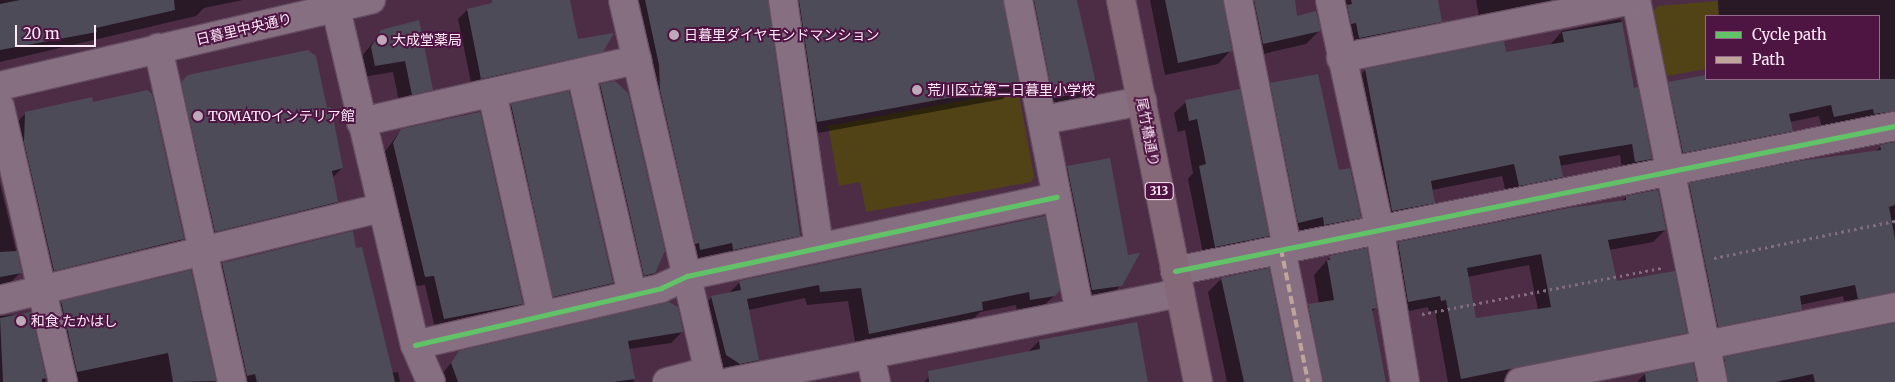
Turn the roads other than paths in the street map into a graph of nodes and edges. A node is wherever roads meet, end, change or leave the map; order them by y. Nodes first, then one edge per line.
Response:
1 (371, 0) edge
2 (623, 0) edge
3 (784, 0) edge
4 (1018, 0) edge
5 (1121, 0) edge
6 (1238, 0) edge
7 (1330, 0) edge
8 (1630, 0) edge
9 (1636, 0) edge
10 (331, 4) edge
11 (158, 48) junction
12 (1341, 58) junction
13 (637, 60) junction
14 (581, 73) junction
15 (0, 86) edge
16 (492, 93) junction
17 (1142, 100) junction
18 (0, 107) edge
19 (1043, 120) junction
20 (361, 122) junction
21 (1895, 126) edge
22 (1672, 171) junction
23 (1057, 197) junction
24 (381, 208) junction
25 (1380, 231) junction
26 (819, 247) junction
27 (1284, 249) junction
28 (202, 251) junction
29 (688, 276) junction
30 (1177, 282) junction
31 (42, 290) junction
32 (632, 294) junction
33 (0, 300) edge
34 (1895, 307) edge
35 (1080, 312) junction
36 (541, 313) junction
37 (1706, 344) junction
38 (415, 345) junction
39 (870, 354) junction
40 (716, 378) edge
41 (63, 382) edge
42 (232, 382) edge
43 (431, 382) edge
44 (667, 382) edge
45 (876, 382) edge
46 (1198, 382) edge
47 (1308, 382) edge
48 (1405, 382) edge
49 (1520, 382) edge
50 (1713, 382) edge

1 - 10 street, 日暮里中央通り
2 - 13 street
3 - 26 street
4 - 19 street
5 - 17 main road, 尾竹橋通り / 313
6 - 27 street
7 - 12 street
8 - 12 street
9 - 22 street
10 - 11 street, 日暮里中央通り
10 - 20 street
11 - 15 street, 日暮里中央通り
11 - 28 street
12 - 25 street
13 - 14 street
13 - 29 street
14 - 16 street
14 - 32 street
16 - 20 street
16 - 36 street
17 - 19 street
17 - 30 main road, 尾竹橋通り / 313
18 - 31 street
19 - 23 street
20 - 24 street
21 - 22 street
22 - 25 street
22 - 37 street
23 - 26 street
23 - 35 street
24 - 28 street
24 - 38 street
25 - 27 street
25 - 48 street
26 - 29 street
27 - 30 street
27 - 47 street
28 - 31 street
28 - 42 street
29 - 32 street
29 - 40 street
30 - 35 street
30 - 46 main road, 尾竹橋通り / 313
31 - 33 street
31 - 41 street
32 - 36 street
34 - 37 street
35 - 39 street
36 - 38 street
37 - 49 street
37 - 50 street
38 - 43 street
39 - 40 street
39 - 45 street
40 - 44 street

